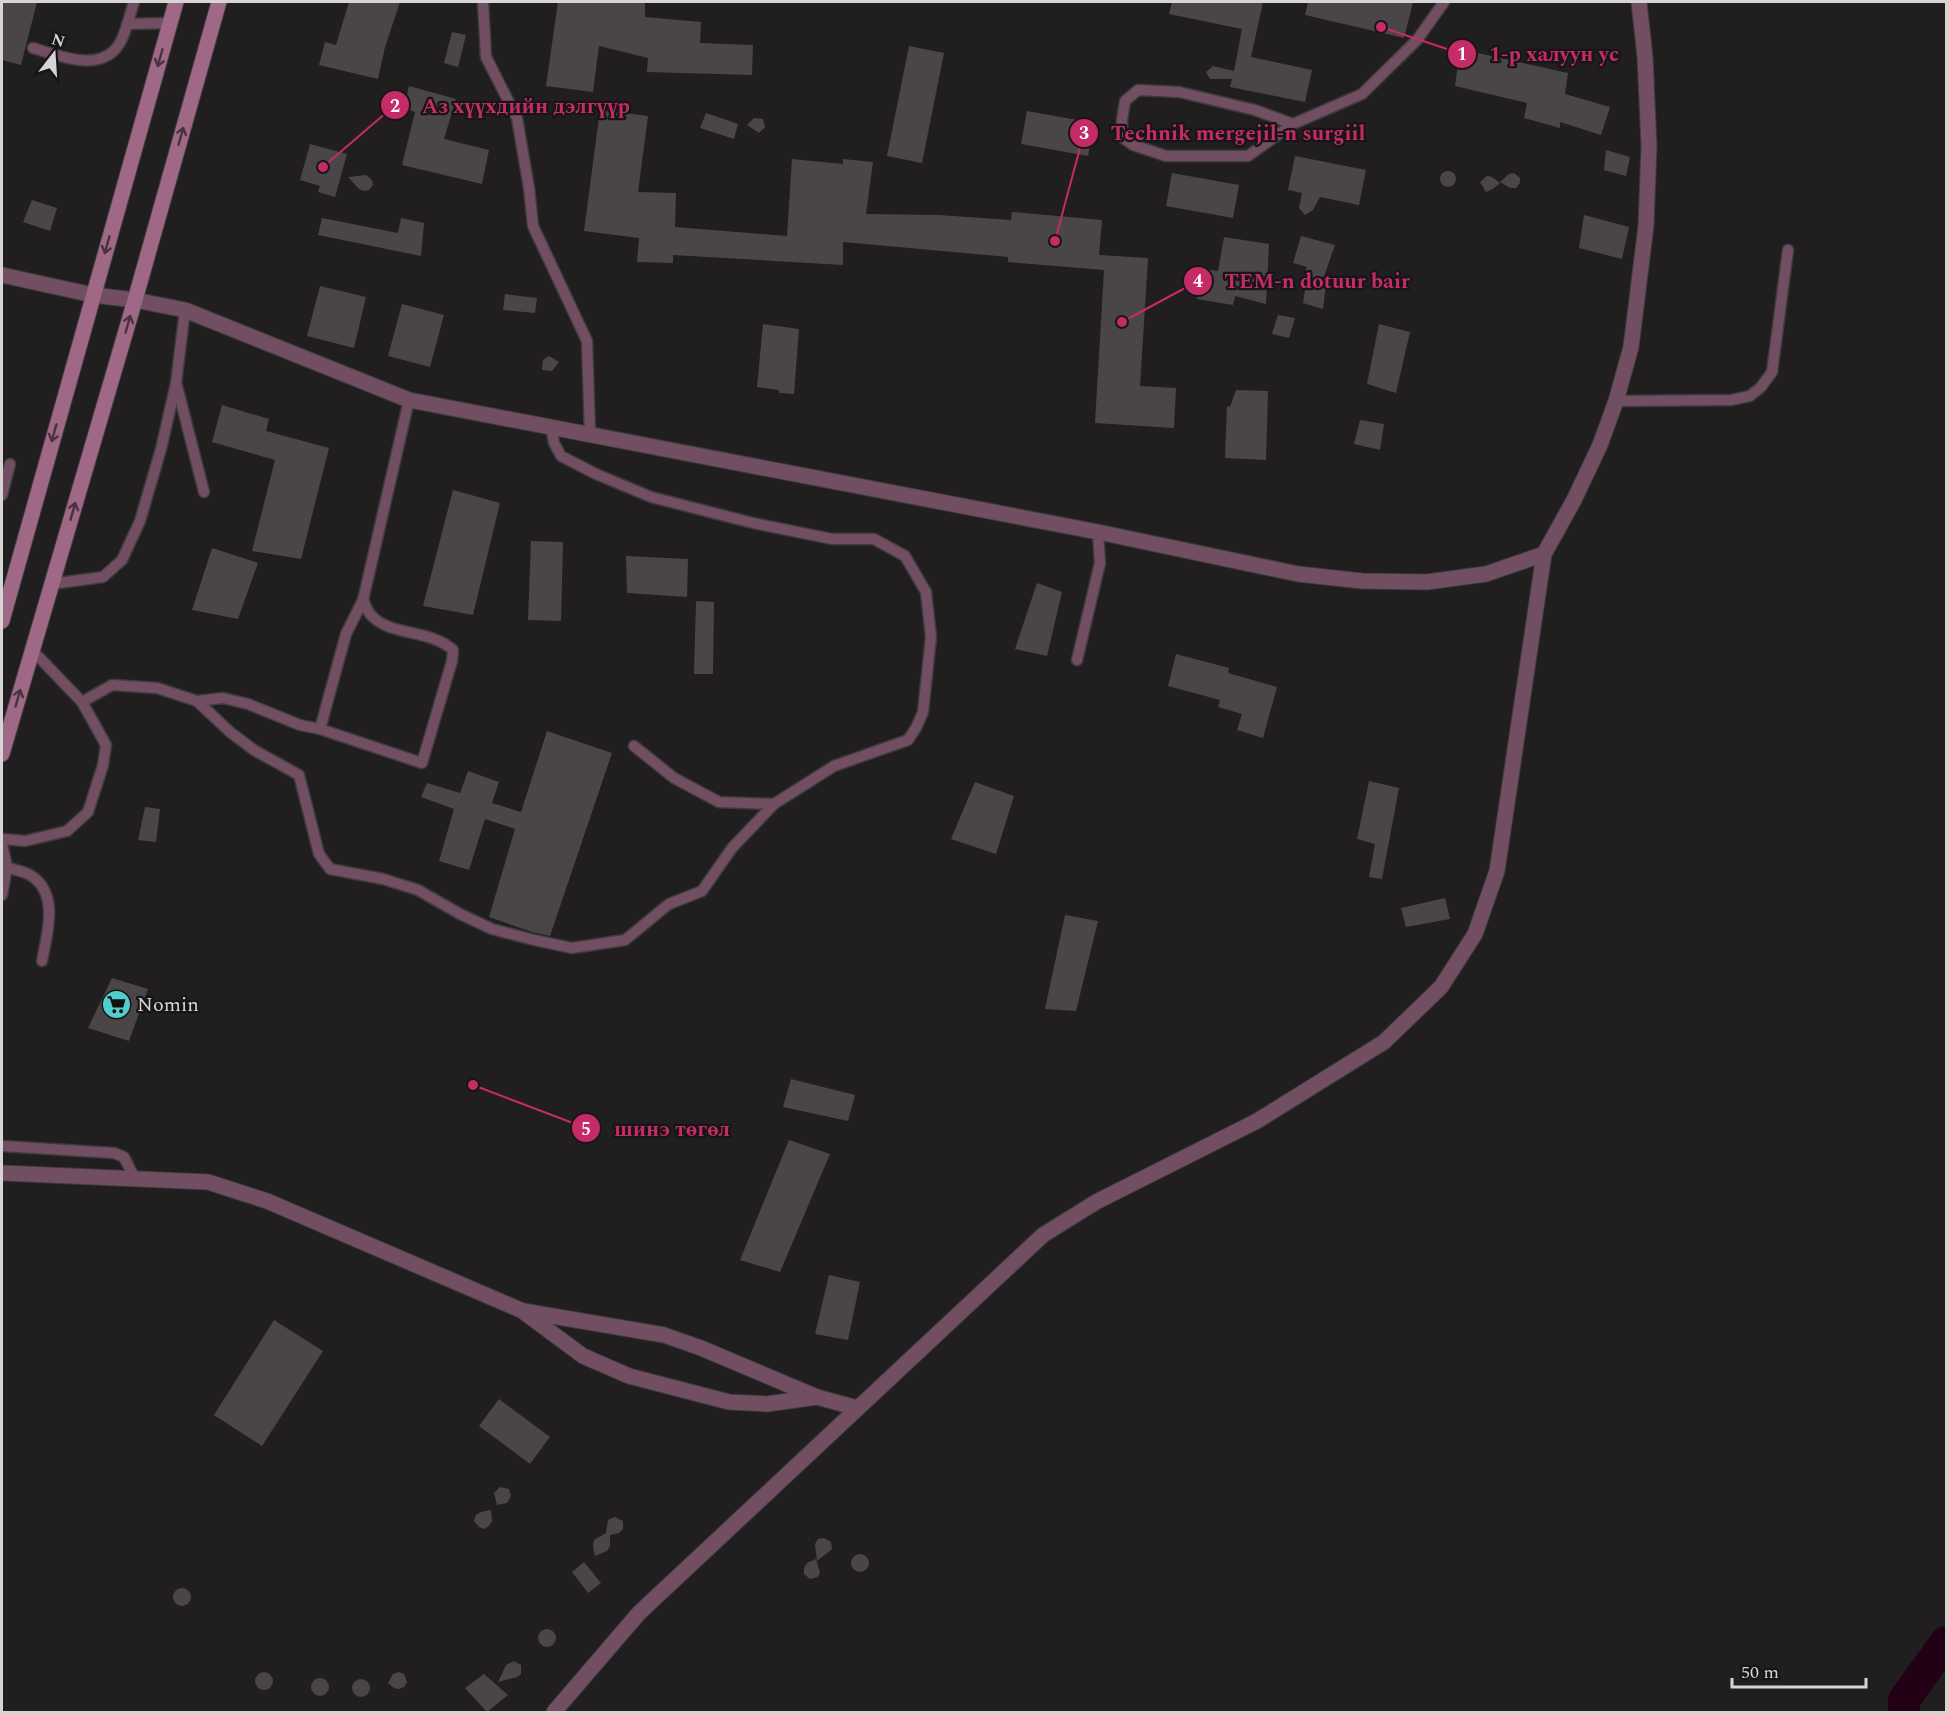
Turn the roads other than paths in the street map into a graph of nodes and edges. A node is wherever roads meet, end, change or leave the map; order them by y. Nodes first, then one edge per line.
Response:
1 (134, 2) edge
2 (176, 2) edge
3 (219, 2) edge
4 (483, 2) edge
5 (1444, 2) edge
6 (1639, 2) edge
7 (170, 23) junction
8 (127, 24) junction
9 (33, 48) dead end
10 (1293, 124) junction
11 (1788, 250) dead end
12 (2, 275) edge
13 (93, 295) junction
14 (135, 300) junction
15 (185, 310) junction
16 (176, 383) junction
17 (409, 400) junction
18 (1616, 401) junction
19 (551, 427) junction
20 (590, 434) junction
21 (10, 464) dead end
22 (204, 492) dead end
23 (2, 495) edge
24 (1098, 532) junction
25 (1544, 554) junction
26 (51, 584) junction
27 (363, 600) junction
28 (2, 621) edge
29 (32, 650) junction
30 (1077, 660) dead end
31 (197, 701) junction
32 (82, 702) junction
33 (320, 729) junction
34 (634, 746) dead end
35 (2, 754) edge
36 (774, 804) junction
37 (2, 839) edge
38 (2, 844) edge
39 (7, 867) junction
40 (2, 895) edge
41 (42, 962) dead end
42 (2, 1146) edge
43 (2, 1173) edge
44 (135, 1179) junction
45 (523, 1311) junction
46 (817, 1397) junction
47 (857, 1408) junction
48 (554, 1713) edge

1 - 8 lane
2 - 7 main road
14 -> 3 main road
4 - 20 lane
5 - 10 lane
6 - 18 street
7 - 8 lane
7 -> 13 main road
8 - 9 lane
10 - 10 lane
11 - 18 lane
12 - 13 street
13 - 14 street
13 -> 28 main road
14 - 15 street
26 -> 14 main road
15 - 16 lane
15 - 17 street
16 - 22 lane
16 - 26 lane
17 - 19 street
17 - 27 lane
18 - 25 street
19 - 20 street
19 - 36 lane
20 - 24 street
21 - 23 lane
24 - 25 street
24 - 30 lane
25 - 47 street
26 - 29 main road
27 - 33 lane
27 - 33 lane
29 - 32 lane
35 -> 29 main road
31 - 32 lane
31 - 33 lane
31 - 36 lane
32 - 37 lane
34 - 36 lane
38 - 39 lane
39 - 40 lane
39 - 41 lane
42 - 44 lane
43 - 44 street
44 - 45 street
45 - 46 street
45 - 46 street
46 - 47 street
47 - 48 street

